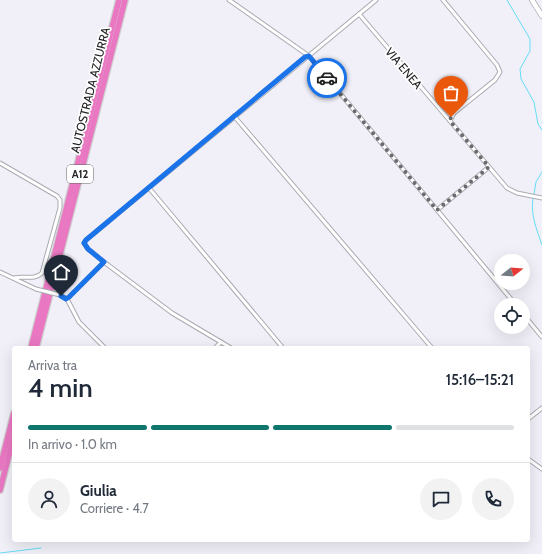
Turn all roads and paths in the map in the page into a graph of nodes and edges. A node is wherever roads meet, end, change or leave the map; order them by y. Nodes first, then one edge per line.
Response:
1 (119, 0) edge
2 (125, 0) edge
3 (229, 0) edge
4 (376, 0) edge
5 (443, 0) edge
6 (532, 0) edge
7 (359, 14) junction
8 (542, 16) edge
9 (309, 56) junction
10 (234, 116) junction
11 (450, 121) junction
12 (0, 163) edge
13 (489, 167) junction
14 (149, 188) junction
15 (541, 197) edge
16 (437, 210) junction
17 (104, 262) junction
18 (0, 272) edge
19 (14, 278) junction
20 (510, 298) edge
21 (66, 299) junction
22 (530, 322) edge
23 (542, 336) edge
24 (221, 342) junction
25 (32, 346) edge
26 (37, 346) edge
27 (102, 346) edge
28 (217, 346) edge
29 (228, 346) edge
30 (281, 346) edge
31 (430, 346) edge
32 (542, 408) edge
33 (530, 417) edge
34 (12, 421) edge
35 (12, 443) edge
36 (530, 461) edge
37 (0, 468) edge
38 (542, 470) edge
39 (0, 490) edge

1 - 25 highway, AUTOSTRADA AZZURRA / A12
2 - 26 highway, AUTOSTRADA AZZURRA / A12
3 - 9 street
4 - 7 street
5 - 11 street
6 - 8 main road
7 - 9 street
7 - 11 street, VIA ENEA
9 - 10 street
9 - 16 street
10 - 14 street
10 - 31 street
11 - 13 street, VIA ENEA
12 - 19 street
13 - 15 street, VIA ENEA
13 - 16 street
14 - 17 street
14 - 30 street
16 - 20 street
17 - 21 street
17 - 24 street
18 - 19 street
19 - 21 street, bridge
21 - 27 street
22 - 23 street
24 - 28 street
24 - 29 street
32 - 33 street
34 - 37 highway
35 - 39 highway
36 - 38 street

